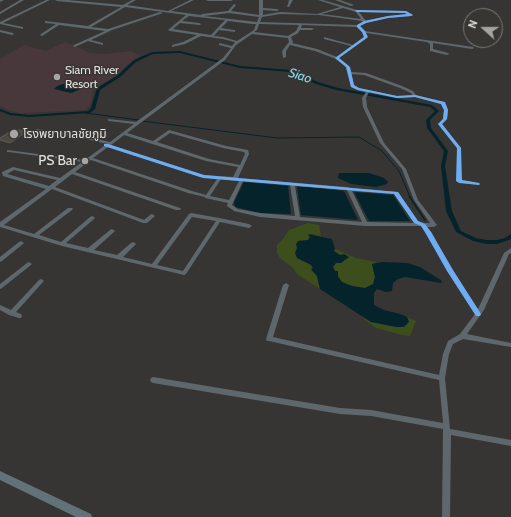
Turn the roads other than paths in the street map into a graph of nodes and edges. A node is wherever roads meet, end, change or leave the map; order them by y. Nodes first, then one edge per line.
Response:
1 (22, 0) edge
2 (48, 0) edge
3 (57, 0) edge
4 (91, 0) edge
5 (106, 0) edge
6 (134, 0) edge
7 (192, 0) edge
8 (208, 0) edge
9 (231, 0) edge
10 (261, 0) edge
11 (291, 0) edge
12 (320, 0) edge
13 (337, 0) edge
14 (356, 2) dead end
15 (88, 3) junction
16 (101, 4) junction
17 (352, 4) junction
18 (234, 5) dead end
19 (124, 6) junction
20 (288, 6) dead end
21 (344, 8) junction
22 (261, 9) junction
23 (277, 10) dead end
24 (357, 11) junction
25 (166, 12) junction
26 (229, 12) junction
27 (0, 14) edge
28 (320, 14) junction
29 (188, 15) junction
30 (298, 15) junction
31 (200, 16) junction
32 (261, 16) junction
33 (9, 19) junction
34 (227, 20) junction
35 (364, 21) junction
36 (46, 22) dead end
37 (179, 22) junction
38 (0, 23) edge
39 (259, 23) junction
40 (58, 24) junction
41 (199, 24) dead end
42 (301, 26) junction
43 (358, 26) junction
44 (89, 27) junction
45 (22, 28) dead end
46 (219, 28) junction
47 (312, 29) dead end
48 (107, 30) junction
49 (0, 31) edge
50 (234, 31) dead end
51 (364, 32) junction
52 (252, 33) junction
53 (12, 34) dead end
54 (201, 34) junction
55 (42, 35) dead end
56 (212, 36) junction
57 (289, 37) junction
58 (325, 38) dead end
59 (87, 40) junction
60 (426, 40) junction
61 (237, 42) junction
62 (102, 44) dead end
63 (220, 44) dead end
64 (290, 44) junction
65 (75, 46) dead end
66 (173, 46) dead end
67 (354, 46) junction
68 (463, 46) edge
69 (232, 47) junction
70 (447, 54) dead end
71 (284, 58) dead end
72 (337, 58) junction
73 (349, 73) junction
74 (368, 91) junction
75 (415, 96) junction
76 (109, 120) dead end
77 (137, 122) junction
78 (37, 130) dead end
79 (123, 133) junction
80 (153, 143) junction
81 (108, 144) junction
82 (9, 151) dead end
83 (87, 160) junction
84 (240, 166) junction
85 (72, 172) junction
86 (220, 177) junction
87 (235, 179) junction
88 (61, 180) junction
89 (242, 180) junction
90 (292, 184) junction
91 (477, 184) dead end
92 (50, 188) junction
93 (348, 188) junction
94 (207, 197) junction
95 (230, 202) junction
96 (70, 209) dead end
97 (178, 209) dead end
98 (152, 216) dead end
99 (92, 218) dead end
100 (298, 218) junction
101 (218, 220) junction
102 (365, 224) junction
103 (0, 225) edge
104 (425, 225) junction
105 (249, 226) dead end
106 (112, 231) dead end
107 (34, 236) junction
108 (21, 243) dead end
109 (62, 244) junction
110 (133, 244) dead end
111 (90, 250) junction
112 (511, 250) edge
113 (119, 257) junction
114 (0, 260) edge
115 (29, 264) dead end
116 (154, 265) junction
117 (41, 281) dead end
118 (286, 285) dead end
119 (0, 287) edge
120 (0, 307) edge
121 (11, 313) junction
122 (478, 314) junction
123 (18, 316) dead end
124 (462, 336) junction
125 (511, 344) edge
126 (442, 378) junction
127 (153, 380) dead end
128 (447, 429) junction
129 (511, 443) edge
130 (0, 475) edge
131 (87, 517) edge
132 (446, 517) edge

1 - 27 street
2 - 33 street
3 - 15 street
4 - 15 street
5 - 16 street
6 - 19 street
7 - 25 street
8 - 9 street
10 - 22 street
11 - 20 street
12 - 21 street
13 - 17 street
14 - 17 street
15 - 16 street
16 - 19 street
17 - 21 street
18 - 26 street
19 - 25 street
19 - 44 street
21 - 24 street
21 - 28 street
22 - 23 street
22 - 32 street
24 - 35 street
24 - 35 street
25 - 29 street
25 - 48 street
26 - 31 street
26 - 32 street
27 - 33 street
28 - 30 street
28 - 35 street
29 - 31 street
29 - 37 street
30 - 32 street
30 - 42 street
31 - 34 street
32 - 39 street
33 - 38 street
34 - 39 street
34 - 46 street
35 - 43 street
36 - 40 street
37 - 41 street
37 - 54 street
38 - 45 street
39 - 42 street
39 - 52 street
40 - 44 street
40 - 55 street
42 - 43 street
42 - 47 street
42 - 57 street
43 - 51 street
44 - 48 street
46 - 50 street
46 - 56 street
48 - 59 street
49 - 53 street
51 - 60 street
51 - 67 street
52 - 57 street
52 - 61 street
54 - 56 street
54 - 66 street
56 - 61 street
57 - 64 street
58 - 67 street
59 - 62 street
59 - 65 street
60 - 68 street
60 - 70 street
61 - 69 street
63 - 69 street
64 - 71 street
64 - 72 street
67 - 72 street
69 - 77 street
72 - 73 street
73 - 74 street
73 - 75 street
74 - 75 street
74 - 104 street
75 - 91 street
76 - 77 street
77 - 79 street
78 - 81 street
79 - 80 street
79 - 81 street
80 - 84 street
80 - 84 street
81 - 83 street
81 - 86 street
82 - 83 street
83 - 85 street
83 - 94 street
84 - 87 street
85 - 88 street
85 - 97 street
86 - 87 street
86 - 94 street
87 - 89 street
88 - 92 street
88 - 92 street
89 - 90 street
89 - 95 street
90 - 93 street
90 - 100 street
92 - 98 street
92 - 103 street
93 - 102 street
93 - 104 street
94 - 95 street
95 - 100 street
96 - 107 street
99 - 109 street
100 - 102 street
101 - 105 street
101 - 116 street
101 - 116 street
102 - 104 street
103 - 107 street
104 - 122 street
106 - 111 street
107 - 109 street
108 - 114 street
109 - 111 street
110 - 113 street
111 - 113 street
112 - 122 street
113 - 116 street
115 - 119 street
117 - 121 street
118 - 126 street
120 - 121 street
121 - 123 street
122 - 124 street
124 - 125 street
124 - 126 street
126 - 128 street
127 - 128 street
128 - 129 street
128 - 132 street
130 - 131 main road

